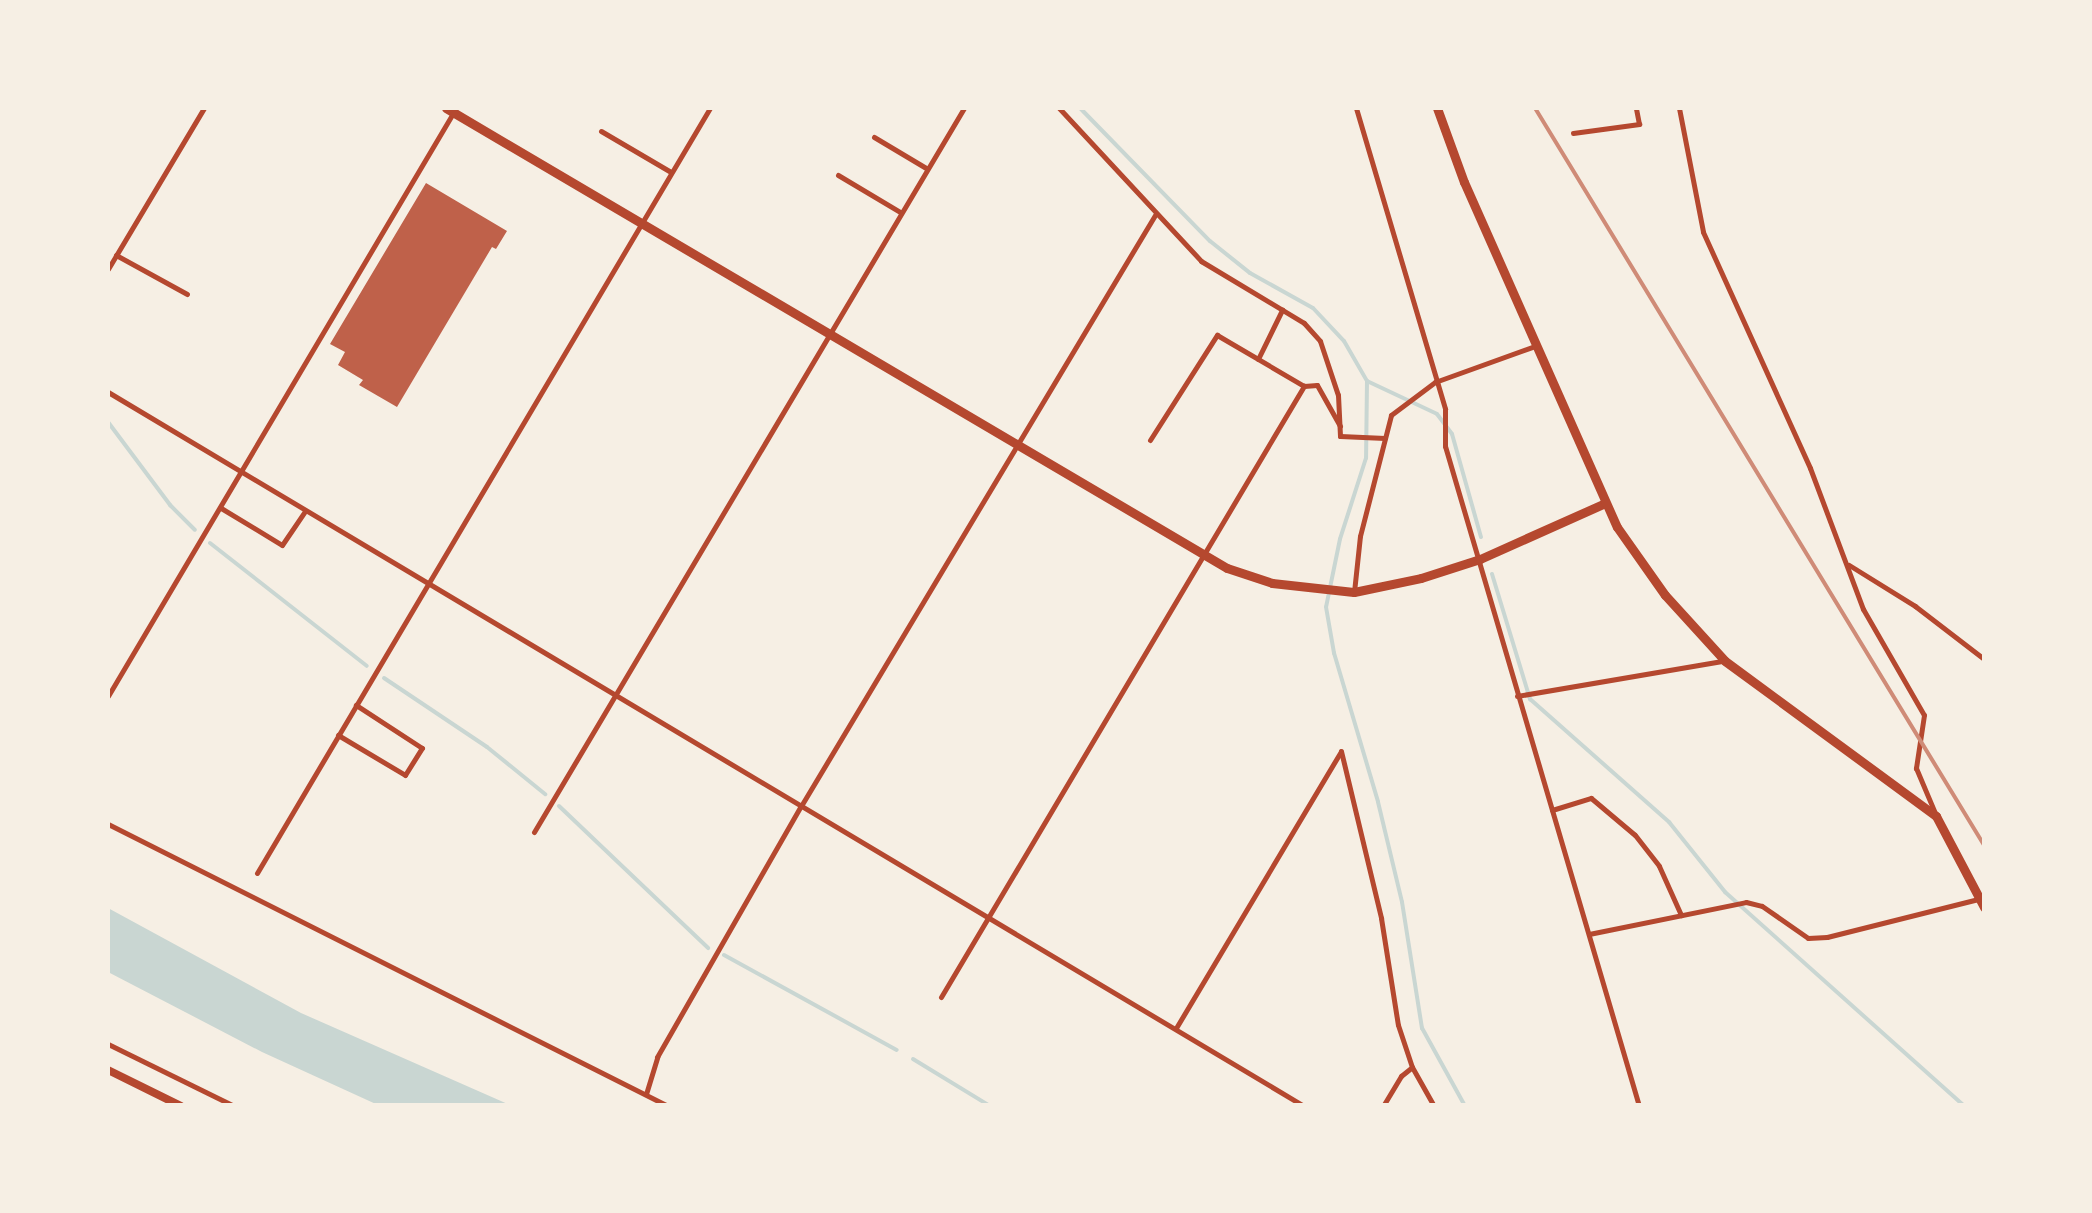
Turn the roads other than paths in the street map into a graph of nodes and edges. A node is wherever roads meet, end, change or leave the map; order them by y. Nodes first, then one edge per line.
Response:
1 (204, 108) edge
2 (709, 108) edge
3 (964, 108) edge
4 (1059, 108) edge
5 (1356, 108) edge
6 (1437, 108) edge
7 (1636, 108) edge
8 (1680, 108) edge
9 (452, 109) edge
10 (601, 130) dead end
11 (1573, 132) dead end
12 (874, 137) dead end
13 (926, 168) junction
14 (671, 172) junction
15 (838, 176) dead end
16 (900, 212) junction
17 (1155, 215) junction
18 (642, 222) junction
19 (116, 255) junction
20 (108, 269) edge
21 (187, 294) dead end
22 (1282, 310) junction
23 (829, 334) junction
24 (1535, 346) junction
25 (1258, 358) junction
26 (1435, 382) junction
27 (1304, 386) junction
28 (108, 392) edge
29 (1341, 427) junction
30 (1383, 438) junction
31 (1150, 440) dead end
32 (1016, 446) junction
33 (241, 471) junction
34 (1605, 503) junction
35 (220, 508) junction
36 (304, 511) junction
37 (1204, 556) junction
38 (1480, 559) junction
39 (1849, 565) junction
40 (428, 584) junction
41 (1351, 592) junction
42 (1984, 659) edge
43 (1726, 661) junction
44 (614, 694) junction
45 (108, 696) edge
46 (1519, 696) junction
47 (356, 705) junction
48 (338, 735) junction
49 (801, 806) junction
50 (1552, 810) junction
51 (1936, 816) junction
52 (108, 824) edge
53 (534, 832) dead end
54 (257, 873) dead end
55 (1983, 902) edge
56 (1681, 916) junction
57 (988, 917) junction
58 (1589, 934) junction
59 (941, 997) dead end
60 (1176, 1028) junction
61 (108, 1044) edge
62 (1412, 1067) junction
63 (108, 1070) edge
64 (646, 1094) junction
65 (182, 1106) edge
66 (234, 1106) edge
67 (668, 1106) edge
68 (1304, 1106) edge
69 (1383, 1106) edge
70 (1434, 1106) edge
71 (1639, 1106) edge

1 - 19 street
2 - 14 street
3 - 13 street
4 - 17 street
5 - 26 street
6 - 24 main road
7 - 11 street
8 - 39 street
9 - 18 main road
9 - 33 street
10 - 14 street
12 - 13 street
13 - 16 street
14 - 18 street
15 - 16 street
16 - 23 street
17 - 22 street
17 - 32 street
18 - 23 main road
18 - 40 street
19 - 20 street
19 - 21 street
22 - 25 street
22 - 29 street
23 - 32 main road
23 - 44 street
24 - 26 street
24 - 34 main road
25 - 27 street
25 - 31 street
26 - 30 street
26 - 38 street
27 - 29 street
27 - 37 street
28 - 33 street
29 - 30 street
30 - 41 street
32 - 37 main road
32 - 49 street
33 - 35 street
33 - 36 street
34 - 38 main road
34 - 43 main road
35 - 36 street
35 - 45 street
36 - 40 street
37 - 41 main road
37 - 57 street
38 - 41 main road
38 - 46 street
39 - 42 street
39 - 51 street
40 - 44 street
40 - 47 street
43 - 46 street
43 - 51 main road
44 - 49 street
44 - 53 street
46 - 50 street
47 - 48 street
47 - 48 street
48 - 54 street
49 - 57 street
49 - 64 street
50 - 56 street
50 - 58 street
51 - 55 main road
52 - 64 street
55 - 56 street
56 - 58 street
57 - 59 street
57 - 60 street
58 - 71 street
60 - 62 street
60 - 68 street
61 - 66 street
62 - 69 street
62 - 70 street
63 - 65 main road
64 - 67 street

